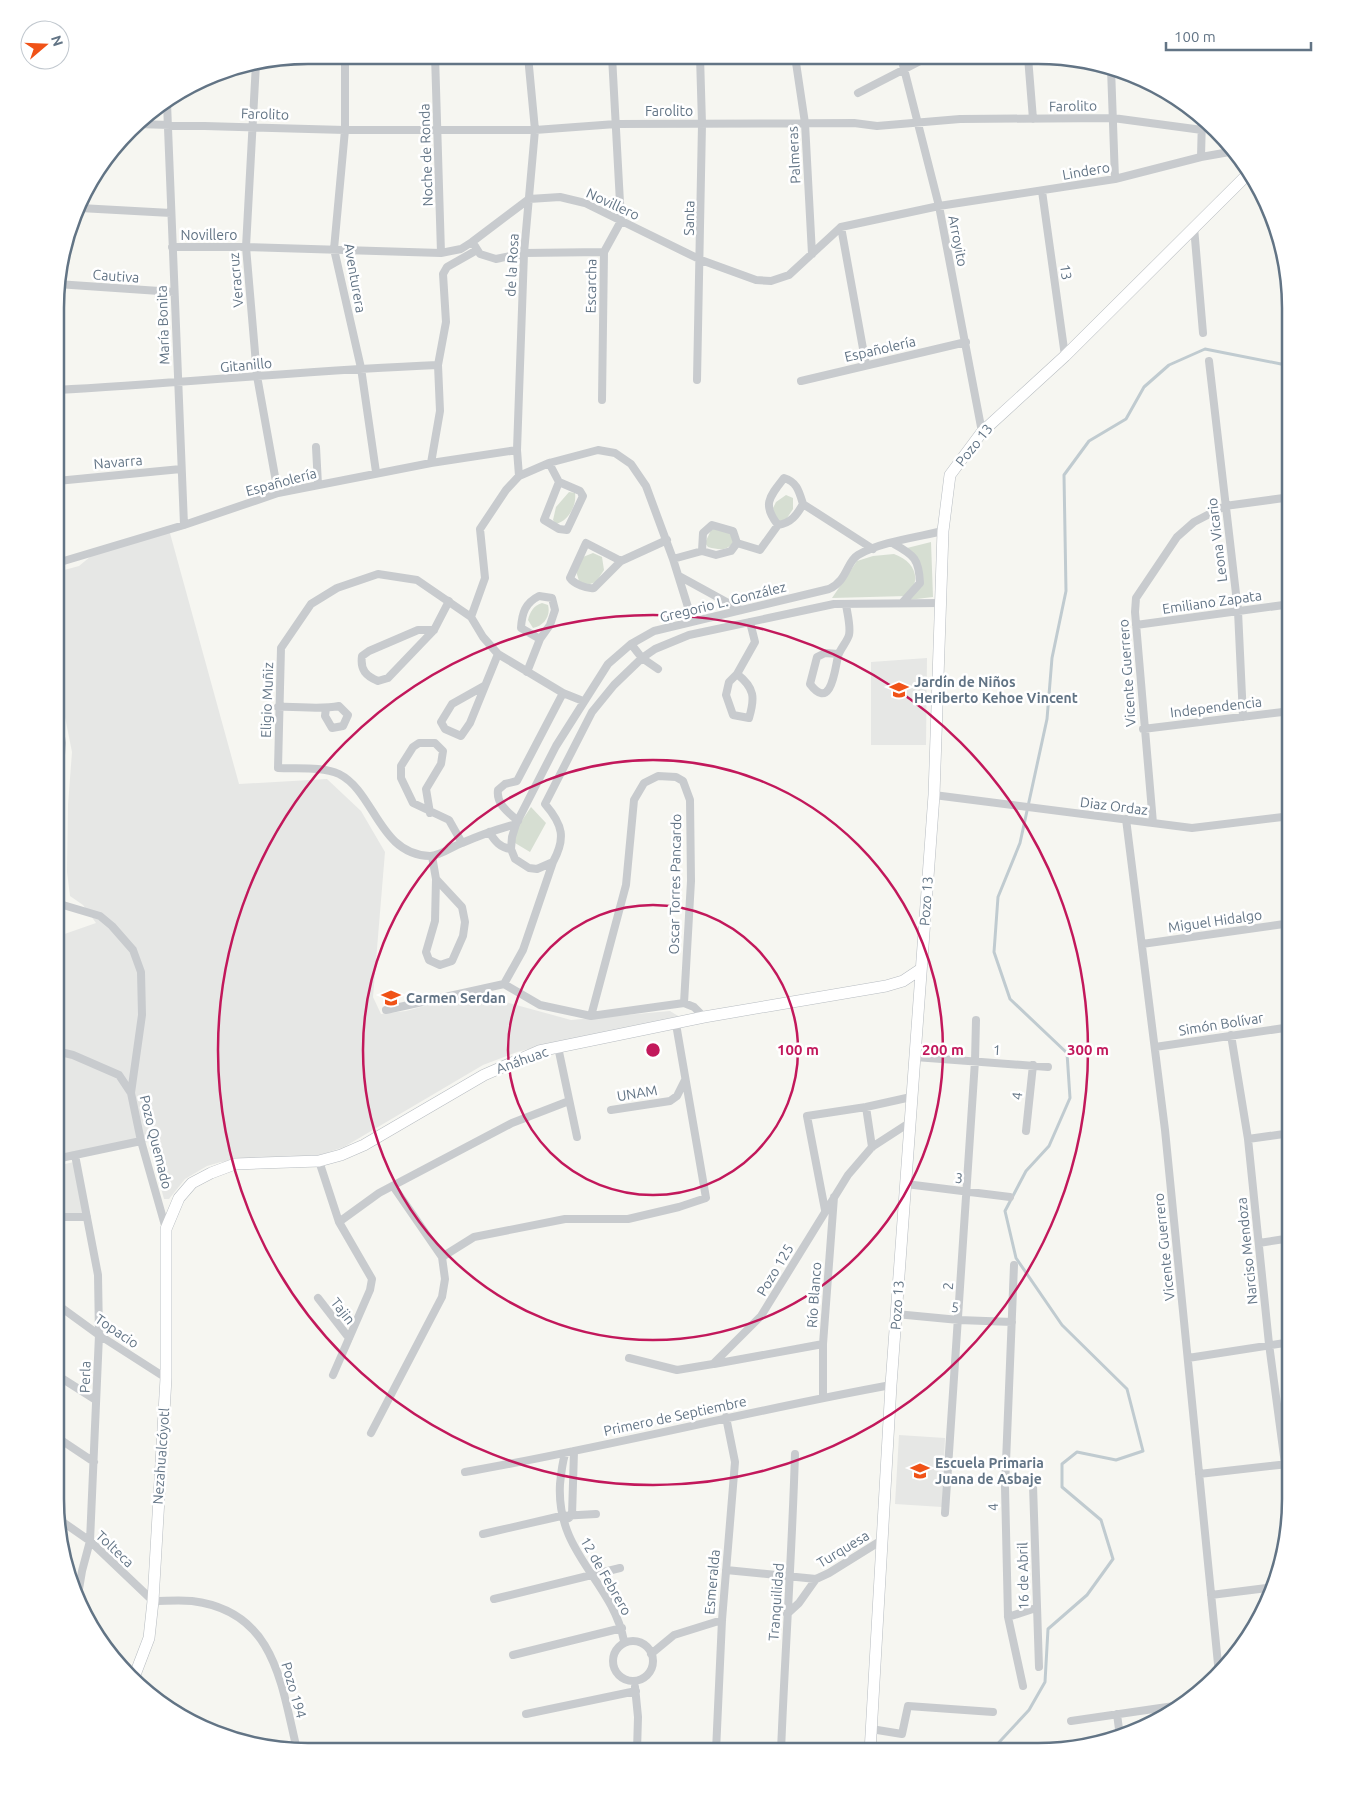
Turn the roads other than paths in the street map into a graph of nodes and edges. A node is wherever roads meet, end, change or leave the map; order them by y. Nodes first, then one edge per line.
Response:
1 (345, 64) edge
2 (435, 64) edge
3 (529, 64) edge
4 (612, 64) edge
5 (700, 64) edge
6 (796, 64) edge
7 (903, 64) edge
8 (913, 64) edge
9 (1029, 64) edge
10 (904, 68) junction
11 (256, 69) edge
12 (1111, 75) edge
13 (858, 93) dead end
14 (167, 108) edge
15 (1113, 118) junction
16 (1033, 119) junction
17 (918, 122) junction
18 (805, 123) junction
19 (147, 124) edge
20 (167, 124) junction
21 (616, 124) junction
22 (702, 124) junction
23 (253, 126) junction
24 (1202, 127) edge
25 (438, 129) junction
26 (345, 130) junction
27 (535, 130) junction
28 (1202, 130) junction
29 (1227, 152) edge
30 (1201, 157) junction
31 (1245, 178) edge
32 (1115, 179) junction
33 (1042, 191) junction
34 (529, 198) junction
35 (939, 206) junction
36 (85, 208) edge
37 (171, 213) junction
38 (621, 221) junction
39 (841, 227) junction
40 (1194, 227) junction
41 (472, 242) junction
42 (172, 247) junction
43 (246, 247) junction
44 (334, 249) junction
45 (477, 250) junction
46 (604, 252) junction
47 (441, 253) junction
48 (524, 253) junction
49 (812, 254) junction
50 (701, 260) junction
51 (65, 285) edge
52 (174, 292) junction
53 (1204, 333) dead end
54 (966, 342) junction
55 (1065, 356) junction
56 (1209, 361) dead end
57 (438, 364) junction
58 (866, 365) junction
59 (361, 368) junction
60 (257, 376) junction
61 (697, 380) dead end
62 (801, 381) dead end
63 (178, 384) junction
64 (64, 390) edge
65 (602, 400) dead end
66 (982, 432) junction
67 (316, 447) dead end
68 (517, 450) junction
69 (431, 463) junction
70 (549, 463) junction
71 (181, 469) junction
72 (376, 472) junction
73 (519, 476) junction
74 (64, 480) edge
75 (559, 482) junction
76 (318, 485) junction
77 (278, 493) junction
78 (1282, 497) edge
79 (803, 504) junction
80 (1225, 506) junction
81 (778, 525) junction
82 (184, 526) junction
83 (943, 531) junction
84 (667, 540) junction
85 (737, 543) junction
86 (894, 544) junction
87 (873, 549) junction
88 (702, 551) junction
89 (674, 560) junction
90 (64, 561) edge
91 (621, 561) junction
92 (679, 576) junction
93 (829, 589) junction
94 (449, 601) junction
95 (903, 602) junction
96 (940, 603) junction
97 (834, 604) junction
98 (846, 604) junction
99 (1282, 605) edge
100 (741, 610) junction
101 (1238, 611) junction
102 (470, 617) junction
103 (692, 620) junction
104 (750, 622) junction
105 (1136, 626) junction
106 (434, 630) junction
107 (540, 639) junction
108 (631, 644) junction
109 (498, 654) junction
110 (838, 654) junction
111 (642, 658) junction
112 (658, 668) dead end
113 (527, 672) junction
114 (737, 674) junction
115 (484, 686) junction
116 (563, 693) junction
117 (583, 701) junction
118 (278, 707) junction
119 (326, 708) dead end
120 (1282, 712) edge
121 (1243, 717) junction
122 (1144, 729) junction
123 (934, 795) junction
124 (531, 799) junction
125 (545, 804) junction
126 (430, 813) junction
127 (1282, 817) edge
128 (1126, 819) junction
129 (517, 822) junction
130 (1152, 824) junction
131 (490, 832) junction
132 (462, 843) junction
133 (511, 849) junction
134 (432, 856) junction
135 (553, 862) junction
136 (436, 879) junction
137 (64, 905) edge
138 (1282, 924) edge
139 (1142, 944) junction
140 (921, 968) junction
141 (504, 984) junction
142 (684, 1003) junction
143 (386, 1010) dead end
144 (591, 1016) junction
145 (704, 1017) junction
146 (976, 1020) dead end
147 (676, 1024) junction
148 (1282, 1027) edge
149 (1231, 1035) junction
150 (558, 1047) junction
151 (1155, 1047) junction
152 (64, 1053) edge
153 (915, 1057) junction
154 (975, 1062) junction
155 (1033, 1065) junction
156 (1048, 1068) dead end
157 (685, 1080) junction
158 (131, 1093) junction
159 (911, 1097) junction
160 (569, 1101) junction
161 (866, 1107) junction
162 (611, 1110) dead end
163 (909, 1123) junction
164 (1026, 1131) dead end
165 (1282, 1134) edge
166 (576, 1137) dead end
167 (1248, 1139) junction
168 (141, 1141) junction
169 (872, 1147) junction
170 (75, 1155) junction
171 (64, 1157) edge
172 (319, 1161) junction
173 (906, 1184) junction
174 (393, 1186) junction
175 (966, 1192) junction
176 (834, 1194) junction
177 (1010, 1197) dead end
178 (825, 1210) junction
179 (64, 1217) edge
180 (87, 1217) junction
181 (339, 1222) junction
182 (166, 1229) junction
183 (1282, 1239) edge
184 (1259, 1243) junction
185 (442, 1257) junction
186 (1014, 1265) dead end
187 (318, 1298) dead end
188 (64, 1310) edge
189 (896, 1314) junction
190 (958, 1320) junction
191 (1012, 1322) junction
192 (99, 1335) junction
193 (349, 1338) junction
194 (1282, 1343) edge
195 (823, 1344) junction
196 (1268, 1344) junction
197 (629, 1358) dead end
198 (1188, 1358) junction
199 (713, 1364) junction
200 (333, 1375) dead end
201 (166, 1378) junction
202 (64, 1380) edge
203 (891, 1385) junction
204 (824, 1397) junction
205 (96, 1400) junction
206 (726, 1417) junction
207 (1282, 1428) edge
208 (371, 1434) dead end
209 (64, 1442) edge
210 (574, 1451) junction
211 (565, 1454) junction
212 (795, 1454) dead end
213 (94, 1462) junction
214 (1282, 1465) edge
215 (465, 1472) dead end
216 (1199, 1474) junction
217 (1033, 1485) dead end
218 (945, 1513) dead end
219 (596, 1514) dead end
220 (572, 1515) junction
221 (563, 1520) junction
222 (65, 1525) edge
223 (483, 1534) dead end
224 (882, 1540) junction
225 (90, 1541) junction
226 (620, 1568) dead end
227 (726, 1570) junction
228 (590, 1575) junction
229 (791, 1577) junction
230 (816, 1579) junction
231 (80, 1586) edge
232 (1266, 1588) edge
233 (1211, 1595) junction
234 (494, 1599) dead end
235 (153, 1601) junction
236 (1036, 1608) junction
237 (787, 1614) junction
238 (1008, 1617) junction
239 (722, 1620) junction
240 (622, 1628) junction
241 (624, 1640) junction
242 (651, 1654) junction
243 (513, 1655) dead end
244 (1218, 1664) edge
245 (1039, 1666) dead end
246 (136, 1673) edge
247 (634, 1682) junction
248 (1023, 1686) dead end
249 (636, 1691) junction
250 (1166, 1707) edge
251 (993, 1712) dead end
252 (526, 1714) dead end
253 (1118, 1714) junction
254 (1071, 1721) dead end
255 (871, 1729) junction
256 (1119, 1729) edge
257 (295, 1743) edge
258 (637, 1743) edge
259 (716, 1743) edge
260 (781, 1743) edge
261 (870, 1743) edge

1 - 26 street, Aventurera
2 - 25 street, Noche de Ronda
3 - 27 street, de la Rosa
4 - 21 street
5 - 22 street, Santa
6 - 18 street, Palmeras
7 - 10 street, Arroyito
8 - 10 street
9 - 16 street
10 - 13 street
10 - 17 street, Arroyito
11 - 23 street, Veracruz
12 - 15 street
14 - 20 street, María Bonita
15 - 16 street, Farolito
15 - 28 street, Farolito
15 - 32 street
16 - 17 street, Farolito
17 - 18 street, Farolito
17 - 35 street, Arroyito
18 - 22 street, Farolito
18 - 49 street, Palmeras
19 - 20 street, Farolito
20 - 23 street, Farolito
20 - 37 street, María Bonita
21 - 22 street, Farolito
21 - 27 street, Farolito
21 - 38 street
22 - 50 street, Santa
23 - 26 street, Farolito
23 - 43 street, Veracruz
24 - 28 street
25 - 26 street, Farolito
25 - 27 street, Farolito
25 - 47 street, Noche de Ronda
26 - 44 street, Aventurera
27 - 34 street, de la Rosa
28 - 30 street
29 - 30 street, Lindero
30 - 32 street, Lindero
31 - 40 main road, Pozo 13
32 - 33 street, Lindero
33 - 35 street, Lindero
33 - 55 street, 13
34 - 38 street, Novillero
34 - 41 street, Novillero
34 - 48 street, de la Rosa
35 - 39 street
35 - 54 street, Arroyito
36 - 37 street
37 - 42 street, María Bonita
38 - 46 street, Escarcha
38 - 50 street, Novillero
39 - 49 street, Novillero
39 - 58 street
40 - 53 street
40 - 55 main road, Pozo 13
41 - 45 street
41 - 47 street, Novillero
42 - 43 street, Novillero
42 - 52 street, María Bonita
43 - 44 street, Novillero
43 - 60 street, Veracruz
44 - 47 street, Novillero
44 - 59 street, Aventurera
45 - 48 street
45 - 57 street
46 - 48 street
46 - 65 street, Escarcha
48 - 68 street, de la Rosa
49 - 50 street, Novillero
50 - 61 street, Santa
51 - 52 street, Cautiva
52 - 63 street, María Bonita
54 - 58 street, Españolería
54 - 66 street, Arroyito
55 - 66 main road, Pozo 13
56 - 80 street, Leona Vicario
57 - 59 street, Gitanillo
57 - 69 street
58 - 62 street, Españolería
59 - 60 street, Gitanillo
59 - 72 street, Aventurera
60 - 63 street, Gitanillo
60 - 77 street, Veracruz
63 - 64 street, Gitanillo
63 - 71 street, María Bonita
66 - 83 main road, Pozo 13
67 - 76 street
68 - 69 street, Españolería
68 - 73 street, de la Rosa
69 - 72 street, Españolería
70 - 73 street
70 - 75 street
70 - 84 street
71 - 74 street, Navarra
71 - 82 street, María Bonita
72 - 76 street, Españolería
73 - 102 street
75 - 75 street
76 - 77 street, Españolería
77 - 82 street, Españolería
78 - 80 street, Vicente Guerrero
79 - 81 street
79 - 81 street
79 - 87 street
80 - 101 street, Leona Vicario
80 - 105 street, Vicente Guerrero
81 - 85 street
82 - 90 street, Españolería
83 - 86 street
83 - 96 main road, Pozo 13
84 - 89 street
84 - 91 street
85 - 88 street
85 - 88 street
86 - 87 street
86 - 95 street
87 - 93 street
88 - 89 street
89 - 92 street
91 - 91 street
92 - 100 street
92 - 103 street
93 - 97 street
93 - 100 street, Gregorio L. González
94 - 102 street, Eligio Muñiz
94 - 106 street
94 - 118 street, Eligio Muñiz
95 - 96 street, Gregorio L. González
95 - 98 street, Gregorio L. González
96 - 123 main road, Pozo 13
97 - 98 street, Gregorio L. González
97 - 104 street, Gregorio L. González
98 - 110 street
99 - 101 street, Emiliano Zapata
100 - 103 street, Gregorio L. González
101 - 105 street, Emiliano Zapata
101 - 121 street, Leona Vicario
102 - 109 street, Eligio Muñiz
103 - 108 street, Gregorio L. González
104 - 111 street, Gregorio L. González
104 - 114 street
105 - 122 street, Vicente Guerrero
106 - 106 street
107 - 107 street
107 - 113 street
108 - 111 street
108 - 117 street, Gregorio L. González
109 - 113 street, Eligio Muñiz
109 - 115 street
110 - 110 street
111 - 112 street
111 - 125 street, Gregorio L. González
113 - 116 street, Eligio Muñiz
114 - 114 street
115 - 115 street
116 - 117 street, Eligio Muñiz
116 - 129 street
117 - 124 street, Gregorio L. González
118 - 119 street
118 - 134 street, Eligio Muñiz
120 - 121 street, Independencia
121 - 122 street, Independencia
122 - 130 street, Vicente Guerrero
123 - 128 street, Diaz Ordaz
123 - 140 main road, Pozo 13
124 - 125 street
124 - 129 street, Gregorio L. González
125 - 135 street
126 - 126 street
126 - 132 street
127 - 130 street, Diaz Ordaz
128 - 130 street, Diaz Ordaz
128 - 139 street, Vicente Guerrero
129 - 131 street
129 - 133 street, Gregorio L. González
131 - 132 street
131 - 133 street
132 - 134 street
133 - 135 street
134 - 136 street
135 - 141 street
136 - 136 street
137 - 158 street, Pozo Quemado
138 - 139 street, Miguel Hidalgo
139 - 151 street, Vicente Guerrero
140 - 145 main road, Anáhuac
140 - 153 main road, Pozo 13
141 - 143 street
141 - 144 street
142 - 144 street
142 - 144 street, Oscar Torres Pancardo
142 - 145 street
145 - 147 main road, Anáhuac
146 - 154 street, 2
147 - 150 main road, Anáhuac
147 - 157 street
148 - 149 street, Simón Bolívar
149 - 151 street, Simón Bolívar
149 - 167 street, Narciso Mendoza
150 - 160 street
150 - 172 main road, Anáhuac
151 - 198 street, Vicente Guerrero
152 - 158 street
153 - 154 street, 1
153 - 159 main road, Pozo 13
154 - 155 street, 1
154 - 175 street, 2
155 - 156 street, 1
155 - 164 street, 4
157 - 162 street, UNAM
157 - 185 street
158 - 168 street, Pozo Quemado
159 - 161 street
159 - 163 main road, Pozo 13
160 - 166 street
160 - 174 street
161 - 169 street
161 - 178 street
163 - 169 street, Pozo 125
163 - 173 main road, Pozo 13
165 - 167 street
167 - 184 street, Narciso Mendoza
168 - 170 street
168 - 182 street, Pozo Quemado
169 - 176 street, Pozo 125
170 - 171 street
170 - 180 street, Perla
172 - 181 street
172 - 182 main road, Anáhuac
173 - 175 street, 3
173 - 189 main road, Pozo 13
174 - 181 street
174 - 185 street
175 - 177 street, 3
175 - 190 street, 2
176 - 178 street, Pozo 125
176 - 195 street, Río Blanco
178 - 199 street, Pozo 125
179 - 180 street
180 - 192 street, Perla
181 - 193 street
182 - 201 main road, Nezahualcóyotl
183 - 184 street
184 - 196 street, Narciso Mendoza
185 - 208 street
186 - 191 street, 4
187 - 193 street, Tajin
188 - 192 street, Topacio
189 - 190 street, 5
189 - 203 main road, Pozo 13
190 - 191 street, 5
190 - 218 street, 2
191 - 238 street, 4
192 - 201 street, Topacio
192 - 205 street, Perla
193 - 200 street
194 - 196 street
195 - 199 street
195 - 204 street, Río Blanco
196 - 198 street
196 - 207 street, Narciso Mendoza
197 - 199 street
198 - 216 street, Vicente Guerrero
201 - 235 main road, Nezahualcóyotl
202 - 205 street
203 - 204 street, Primero de Septiembre
203 - 224 main road, Pozo 13
204 - 206 street, Primero de Septiembre
205 - 213 street, Perla
206 - 210 street, Primero de Septiembre
206 - 227 street, Esmeralda
209 - 213 street
210 - 211 street, Primero de Septiembre
210 - 220 street
211 - 215 street, Primero de Septiembre
211 - 221 street, 12 de Febrero
212 - 229 street, Tranquilidad
213 - 225 street, Perla
214 - 216 street
216 - 233 street, Vicente Guerrero
217 - 236 street, 16 de Abril
219 - 220 street
220 - 221 street
221 - 223 street
221 - 228 street, 12 de Febrero
222 - 225 street, Tolteca
224 - 230 street, Turquesa
224 - 255 main road, Pozo 13
225 - 231 street, Perla
225 - 235 street, Tolteca
226 - 228 street
227 - 229 street, Turquesa
227 - 239 street, Esmeralda
228 - 234 street
228 - 240 street, 12 de Febrero
229 - 230 street, Turquesa
229 - 237 street, Tranquilidad
230 - 237 street
232 - 233 street
233 - 244 street, Vicente Guerrero
235 - 246 main road, Nezahualcóyotl
235 - 257 street, Pozo 194
236 - 238 street
236 - 245 street, 16 de Abril
237 - 260 street, Tranquilidad
238 - 248 street, 4
239 - 242 street
239 - 259 street, Esmeralda
240 - 241 street, 12 de Febrero
240 - 243 street
241 - 242 street
241 - 247 street
242 - 247 street
247 - 249 street
249 - 252 street
249 - 258 street
250 - 253 street
251 - 255 street
253 - 254 street
253 - 256 street
255 - 261 main road, Pozo 13

